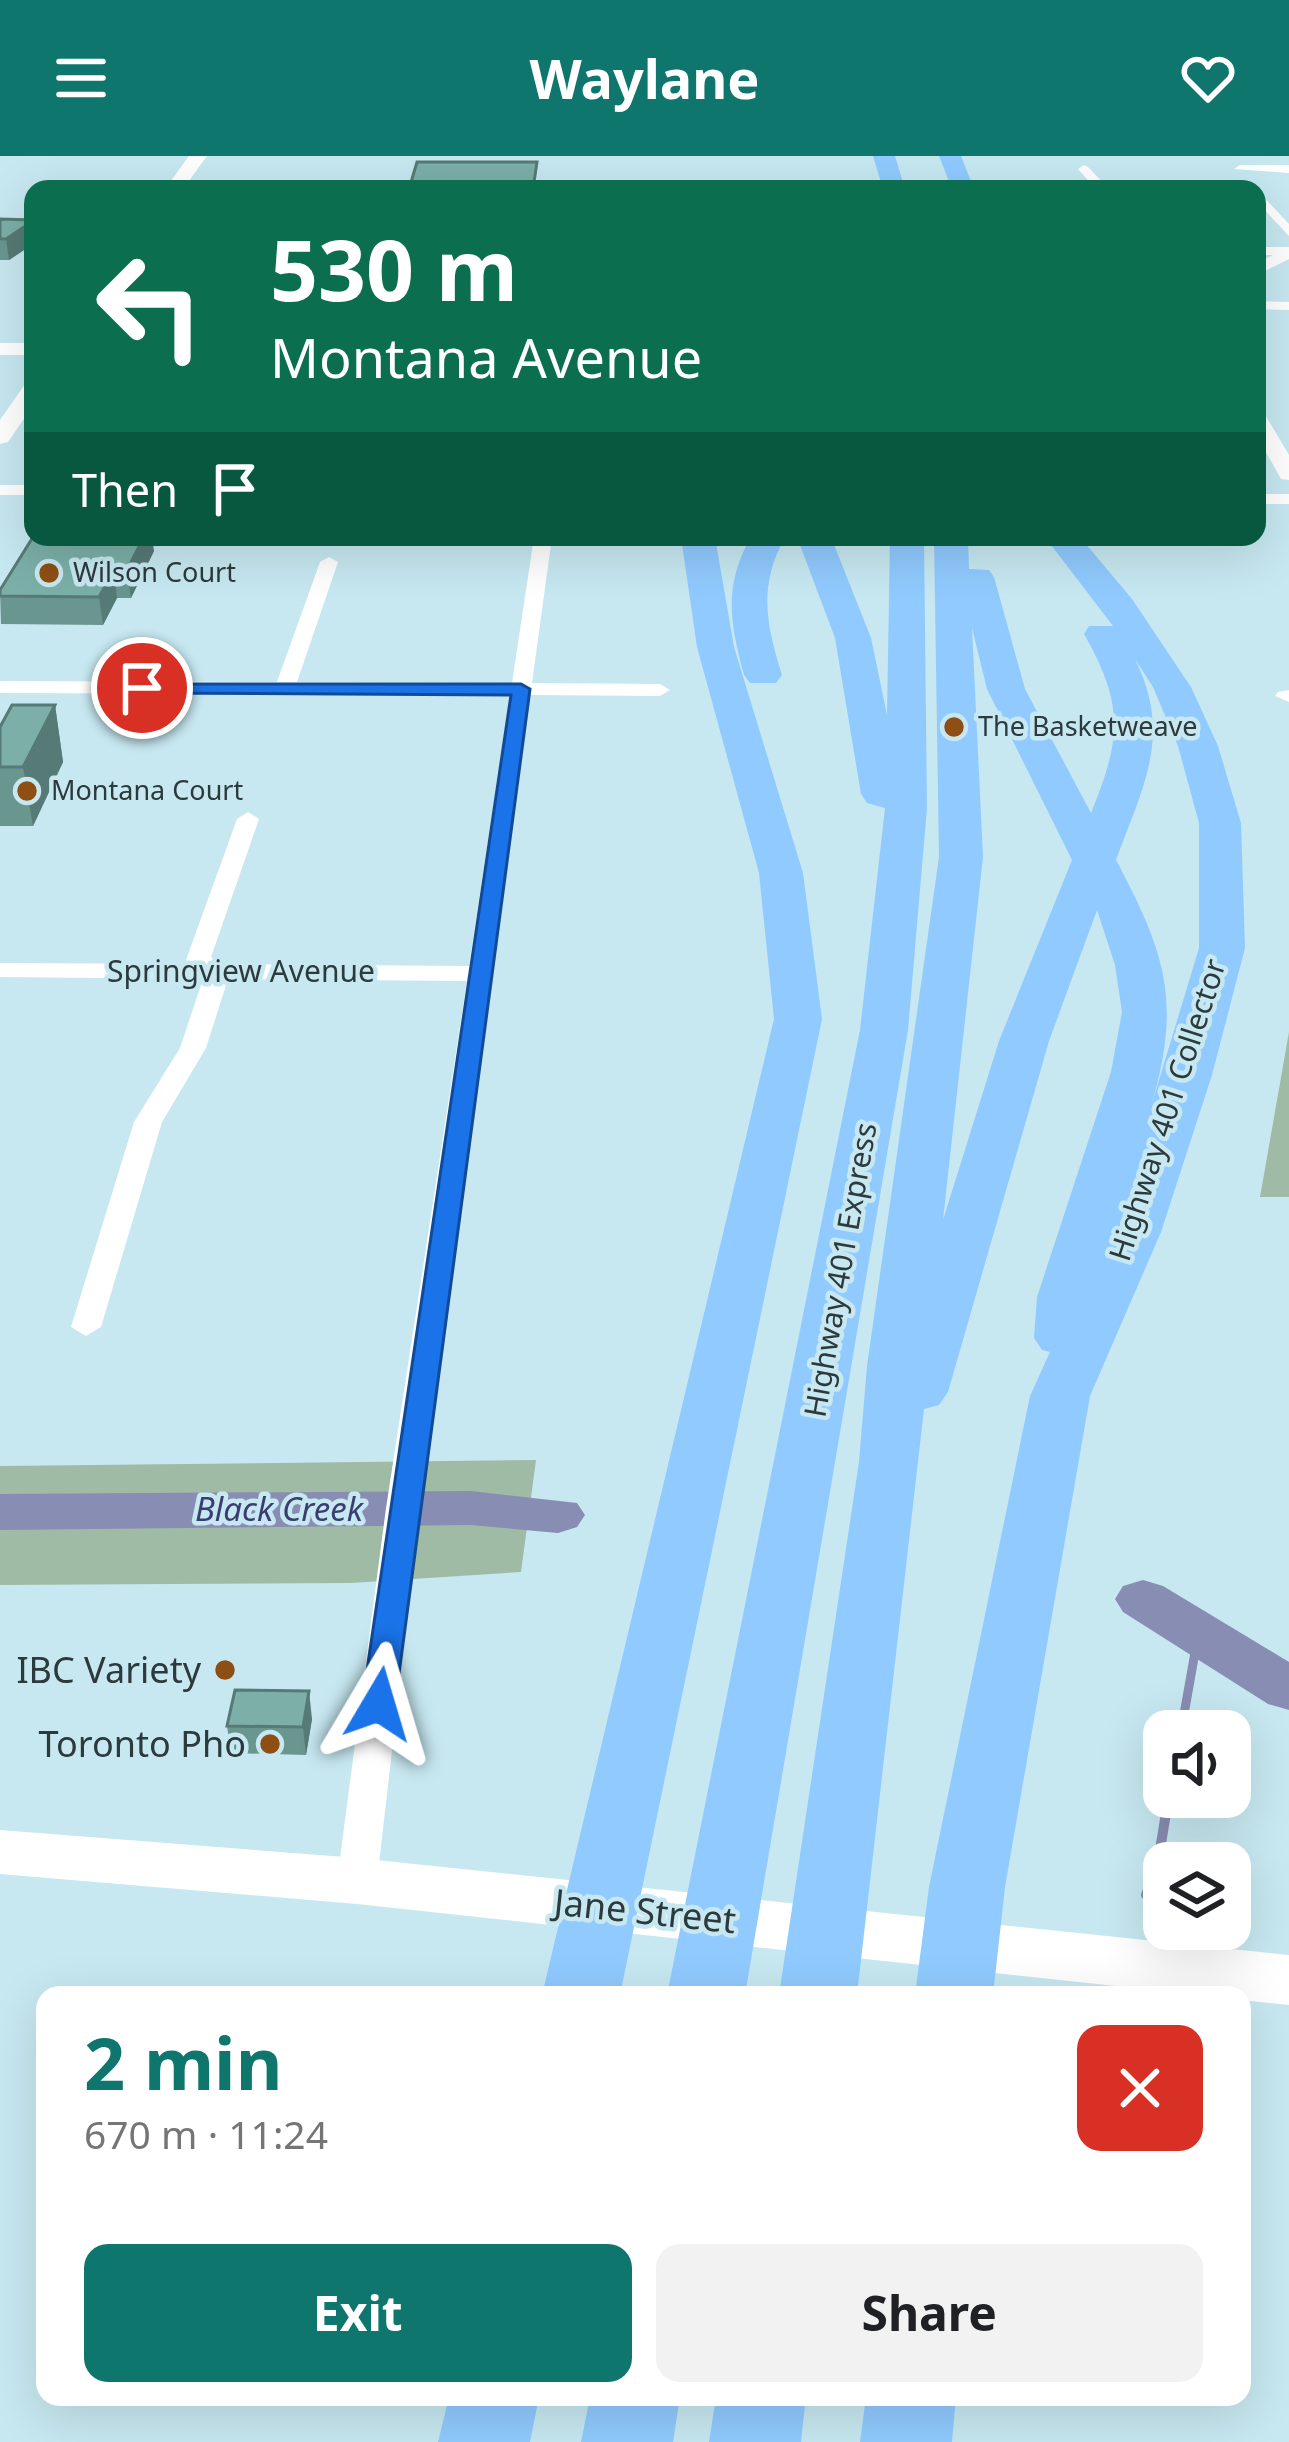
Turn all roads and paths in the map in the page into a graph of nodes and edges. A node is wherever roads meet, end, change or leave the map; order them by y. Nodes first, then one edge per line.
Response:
1 (1230, 156) edge
2 (1084, 169) dead end
3 (1240, 169) junction
4 (1289, 169) edge
5 (1094, 180) edge
6 (1248, 180) edge
7 (1266, 213) edge
8 (1289, 232) edge
9 (24, 402) edge
10 (1266, 433) edge
11 (0, 437) edge
12 (1289, 474) edge
13 (542, 546) edge
14 (699, 546) edge
15 (764, 546) edge
16 (818, 546) edge
17 (908, 546) edge
18 (951, 546) edge
19 (968, 546) edge
20 (1048, 546) edge
21 (1069, 546) edge
22 (329, 562) dead end
23 (0, 687) edge
24 (285, 689) junction
25 (521, 689) junction
26 (660, 690) dead end
27 (248, 819) dead end
28 (900, 874) junction
29 (0, 970) edge
30 (218, 971) junction
31 (482, 974) junction
32 (798, 1019) junction
33 (86, 1327) dead end
34 (1060, 1396) junction
35 (890, 1462) junction
36 (0, 1852) edge
37 (357, 1881) junction
38 (1289, 1980) edge
39 (584, 1984) edge
40 (707, 1986) edge
41 (819, 1986) edge
42 (955, 1986) edge
43 (492, 2406) edge
44 (632, 2406) edge
45 (760, 2406) edge
46 (909, 2406) edge
47 (484, 2442) edge
48 (626, 2442) edge
49 (755, 2442) edge
50 (906, 2442) edge

1 - 3 street
2 - 5 street
3 - 4 street
3 - 6 street
7 - 8 street
9 - 11 main road
10 - 12 street
13 - 25 street
14 - 32 highway
15 - 32 highway
16 - 28 highway
17 - 28 highway, Highway 401 Express
18 - 35 highway, Highway 401 Express
19 - 34 highway
20 - 35 highway
21 - 34 highway, Highway 401 Collector
22 - 24 street
23 - 24 street
24 - 25 street
25 - 26 street
25 - 31 street
27 - 30 street
28 - 40 highway, Highway 401 Express
29 - 30 street, Springview Avenue
30 - 31 street, Springview Avenue
30 - 33 street
31 - 37 street
32 - 39 highway
34 - 42 highway, Highway 401 Collector
35 - 41 highway, Highway 401 Express
36 - 37 main road, Jane Street
37 - 38 main road, Jane Street
43 - 47 highway
44 - 48 highway
45 - 49 highway
46 - 50 highway

